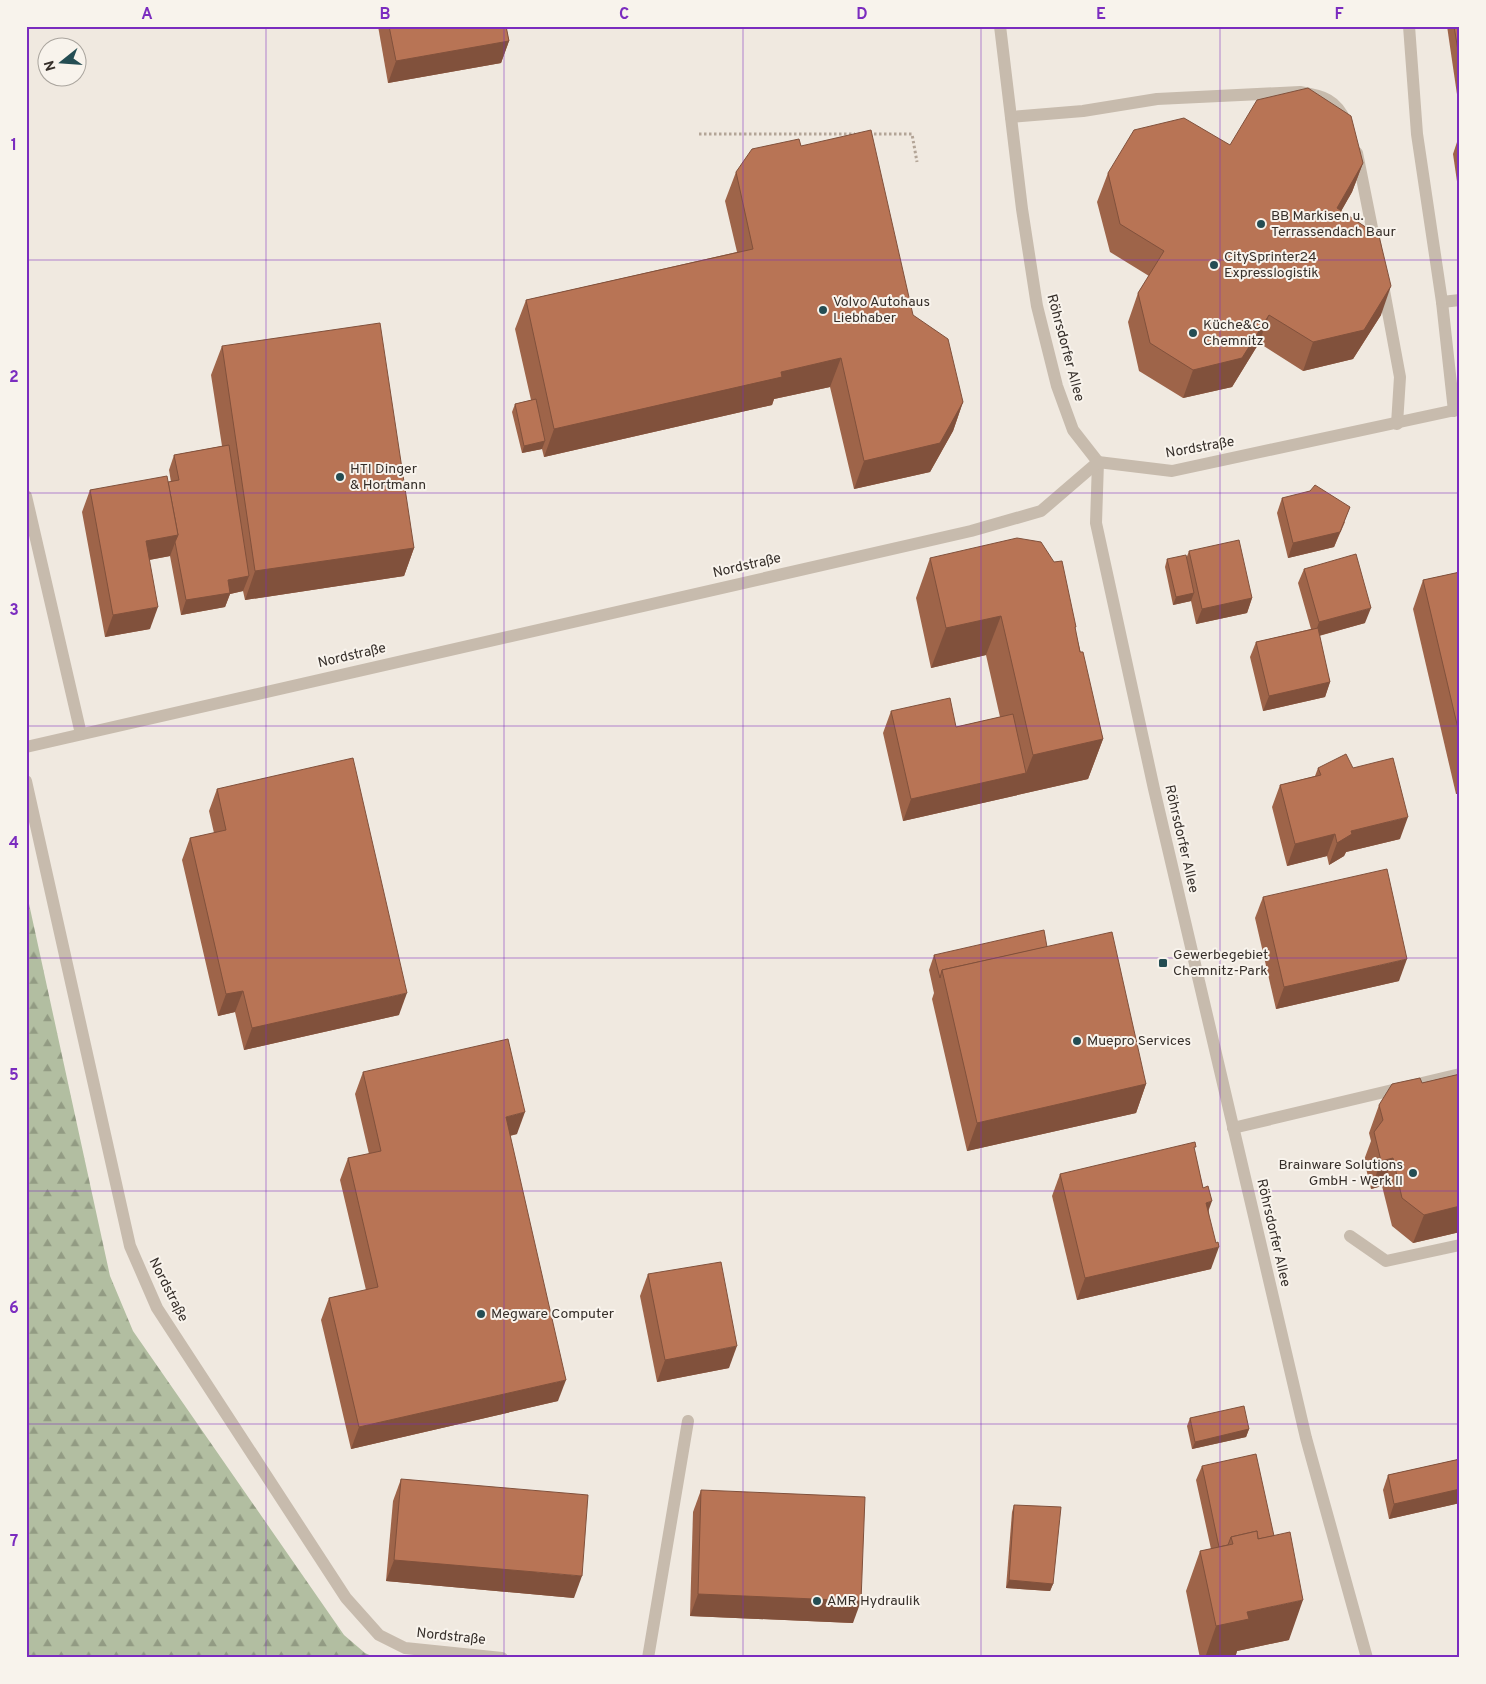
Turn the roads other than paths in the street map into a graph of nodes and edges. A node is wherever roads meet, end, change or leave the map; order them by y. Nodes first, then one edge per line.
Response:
1 (1000, 26) edge
2 (1410, 26) edge
3 (1011, 117) junction
4 (1460, 300) edge
5 (1442, 302) junction
6 (1457, 410) edge
7 (1397, 424) junction
8 (1098, 462) junction
9 (26, 496) edge
10 (81, 734) junction
11 (26, 747) edge
12 (26, 781) edge
13 (1460, 1074) edge
14 (1233, 1128) junction
15 (1350, 1236) dead end
16 (1460, 1245) edge
17 (688, 1421) dead end
18 (502, 1658) edge
19 (648, 1658) edge
20 (1367, 1658) edge

1 - 3 street, Röhrsdorfer Allee
2 - 5 street
3 - 7 street
3 - 8 street, Röhrsdorfer Allee
4 - 5 street
5 - 6 street
6 - 7 street, Nordstraße
7 - 8 street, Nordstraße
8 - 10 street, Nordstraße
8 - 14 street, Röhrsdorfer Allee
9 - 10 street
10 - 11 street, Nordstraße
12 - 18 street, Nordstraße
13 - 14 street
14 - 20 street, Röhrsdorfer Allee
15 - 16 street
17 - 19 street

